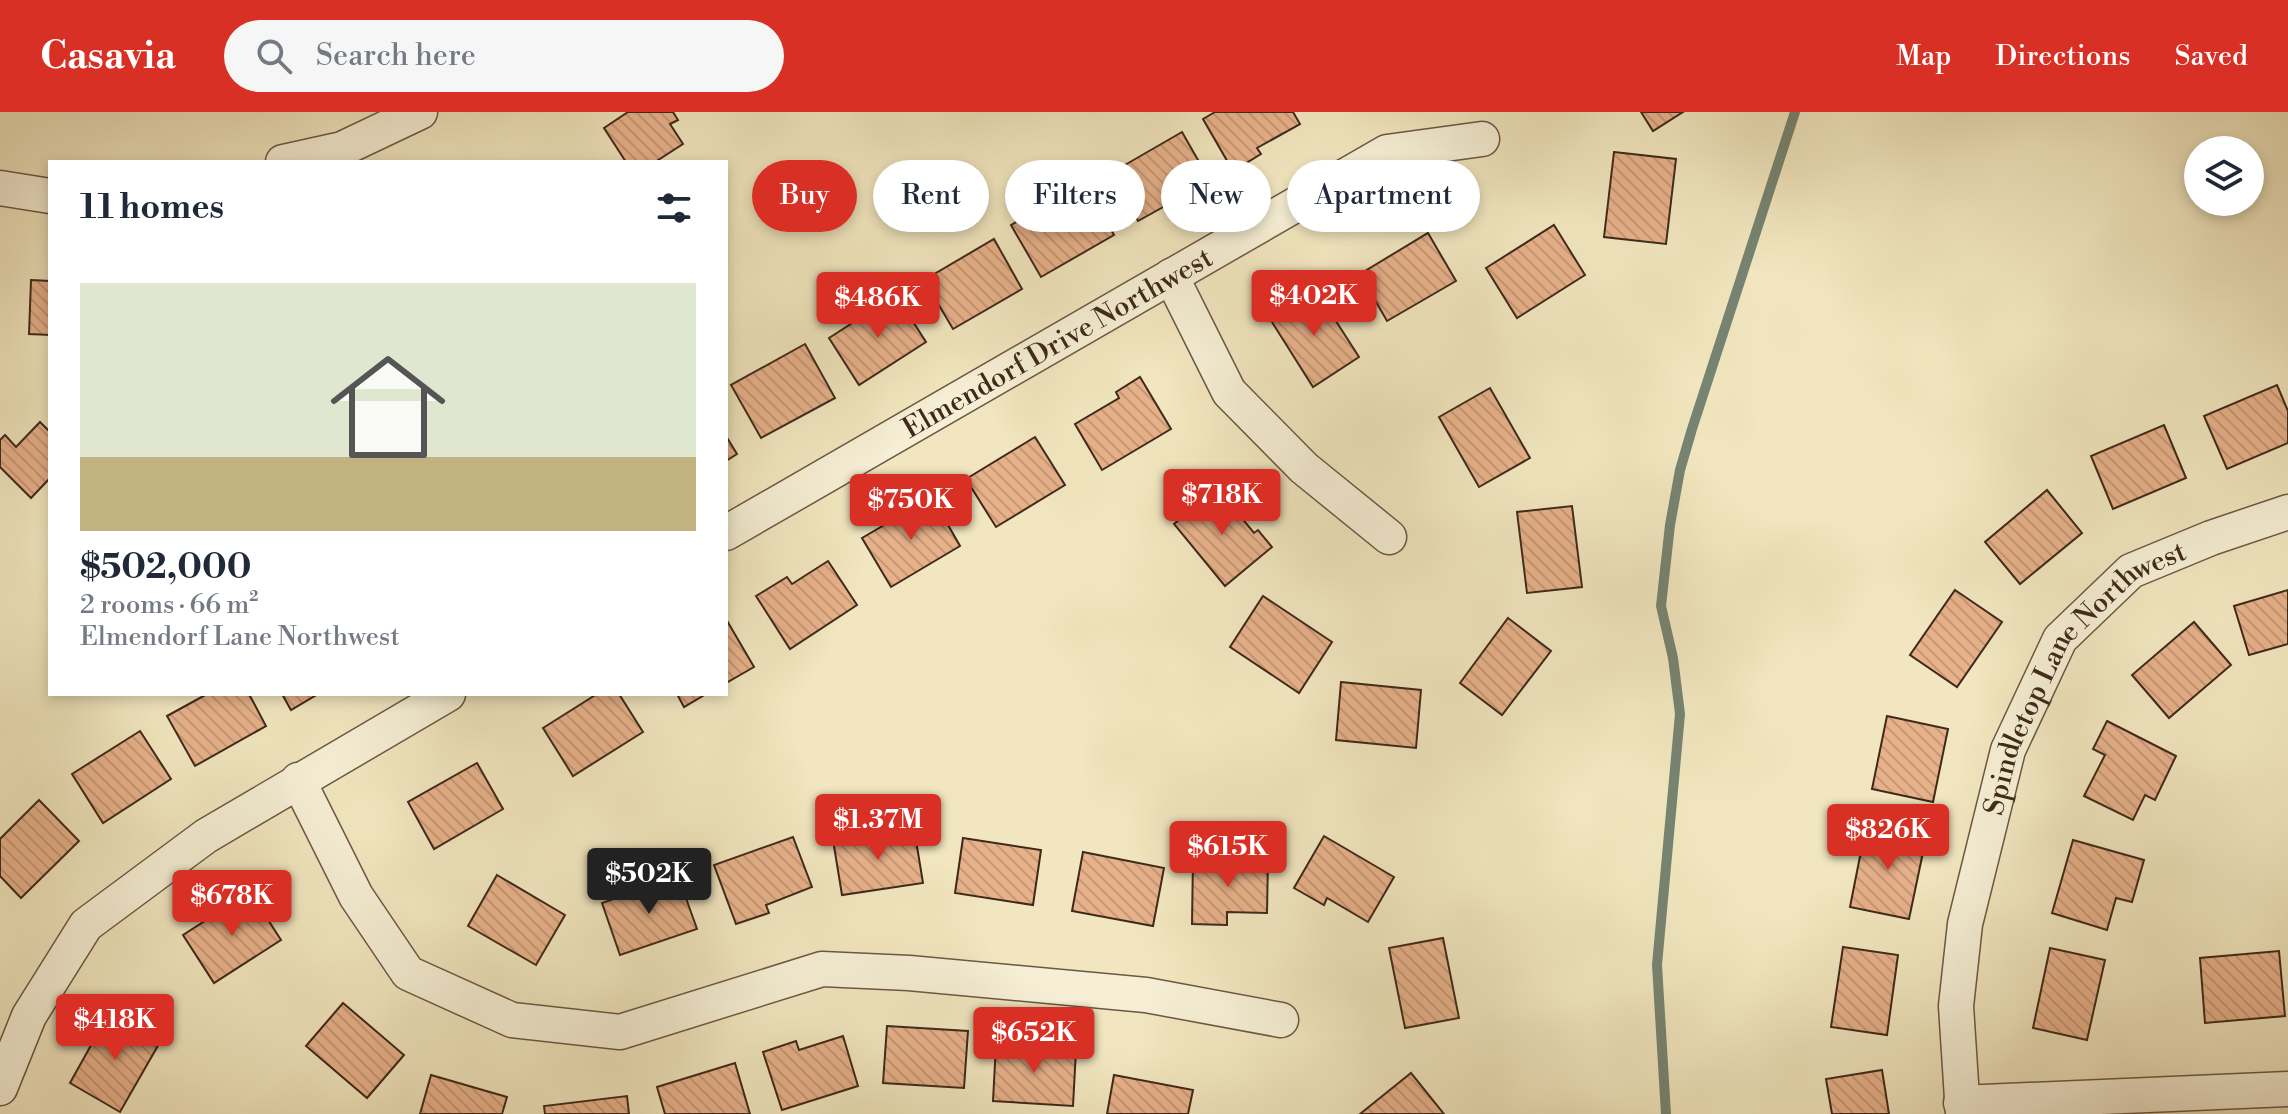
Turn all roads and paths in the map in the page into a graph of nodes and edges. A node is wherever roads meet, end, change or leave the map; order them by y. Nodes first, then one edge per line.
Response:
1 (420, 112) edge
2 (1482, 139) dead end
3 (292, 160) edge
4 (0, 188) edge
5 (48, 196) edge
6 (1171, 276) junction
7 (2288, 512) edge
8 (728, 532) edge
9 (1389, 537) dead end
10 (445, 696) edge
11 (298, 780) junction
12 (1281, 1020) dead end
13 (0, 1088) edge
14 (2288, 1089) edge
15 (1962, 1109) edge

1 - 3 street
2 - 6 street, Elmendorf Drive Northwest
4 - 5 street
6 - 8 street, Elmendorf Drive Northwest
6 - 9 street
7 - 15 street, Spindletop Lane Northwest
10 - 11 street
11 - 12 street
11 - 13 street
14 - 15 street

